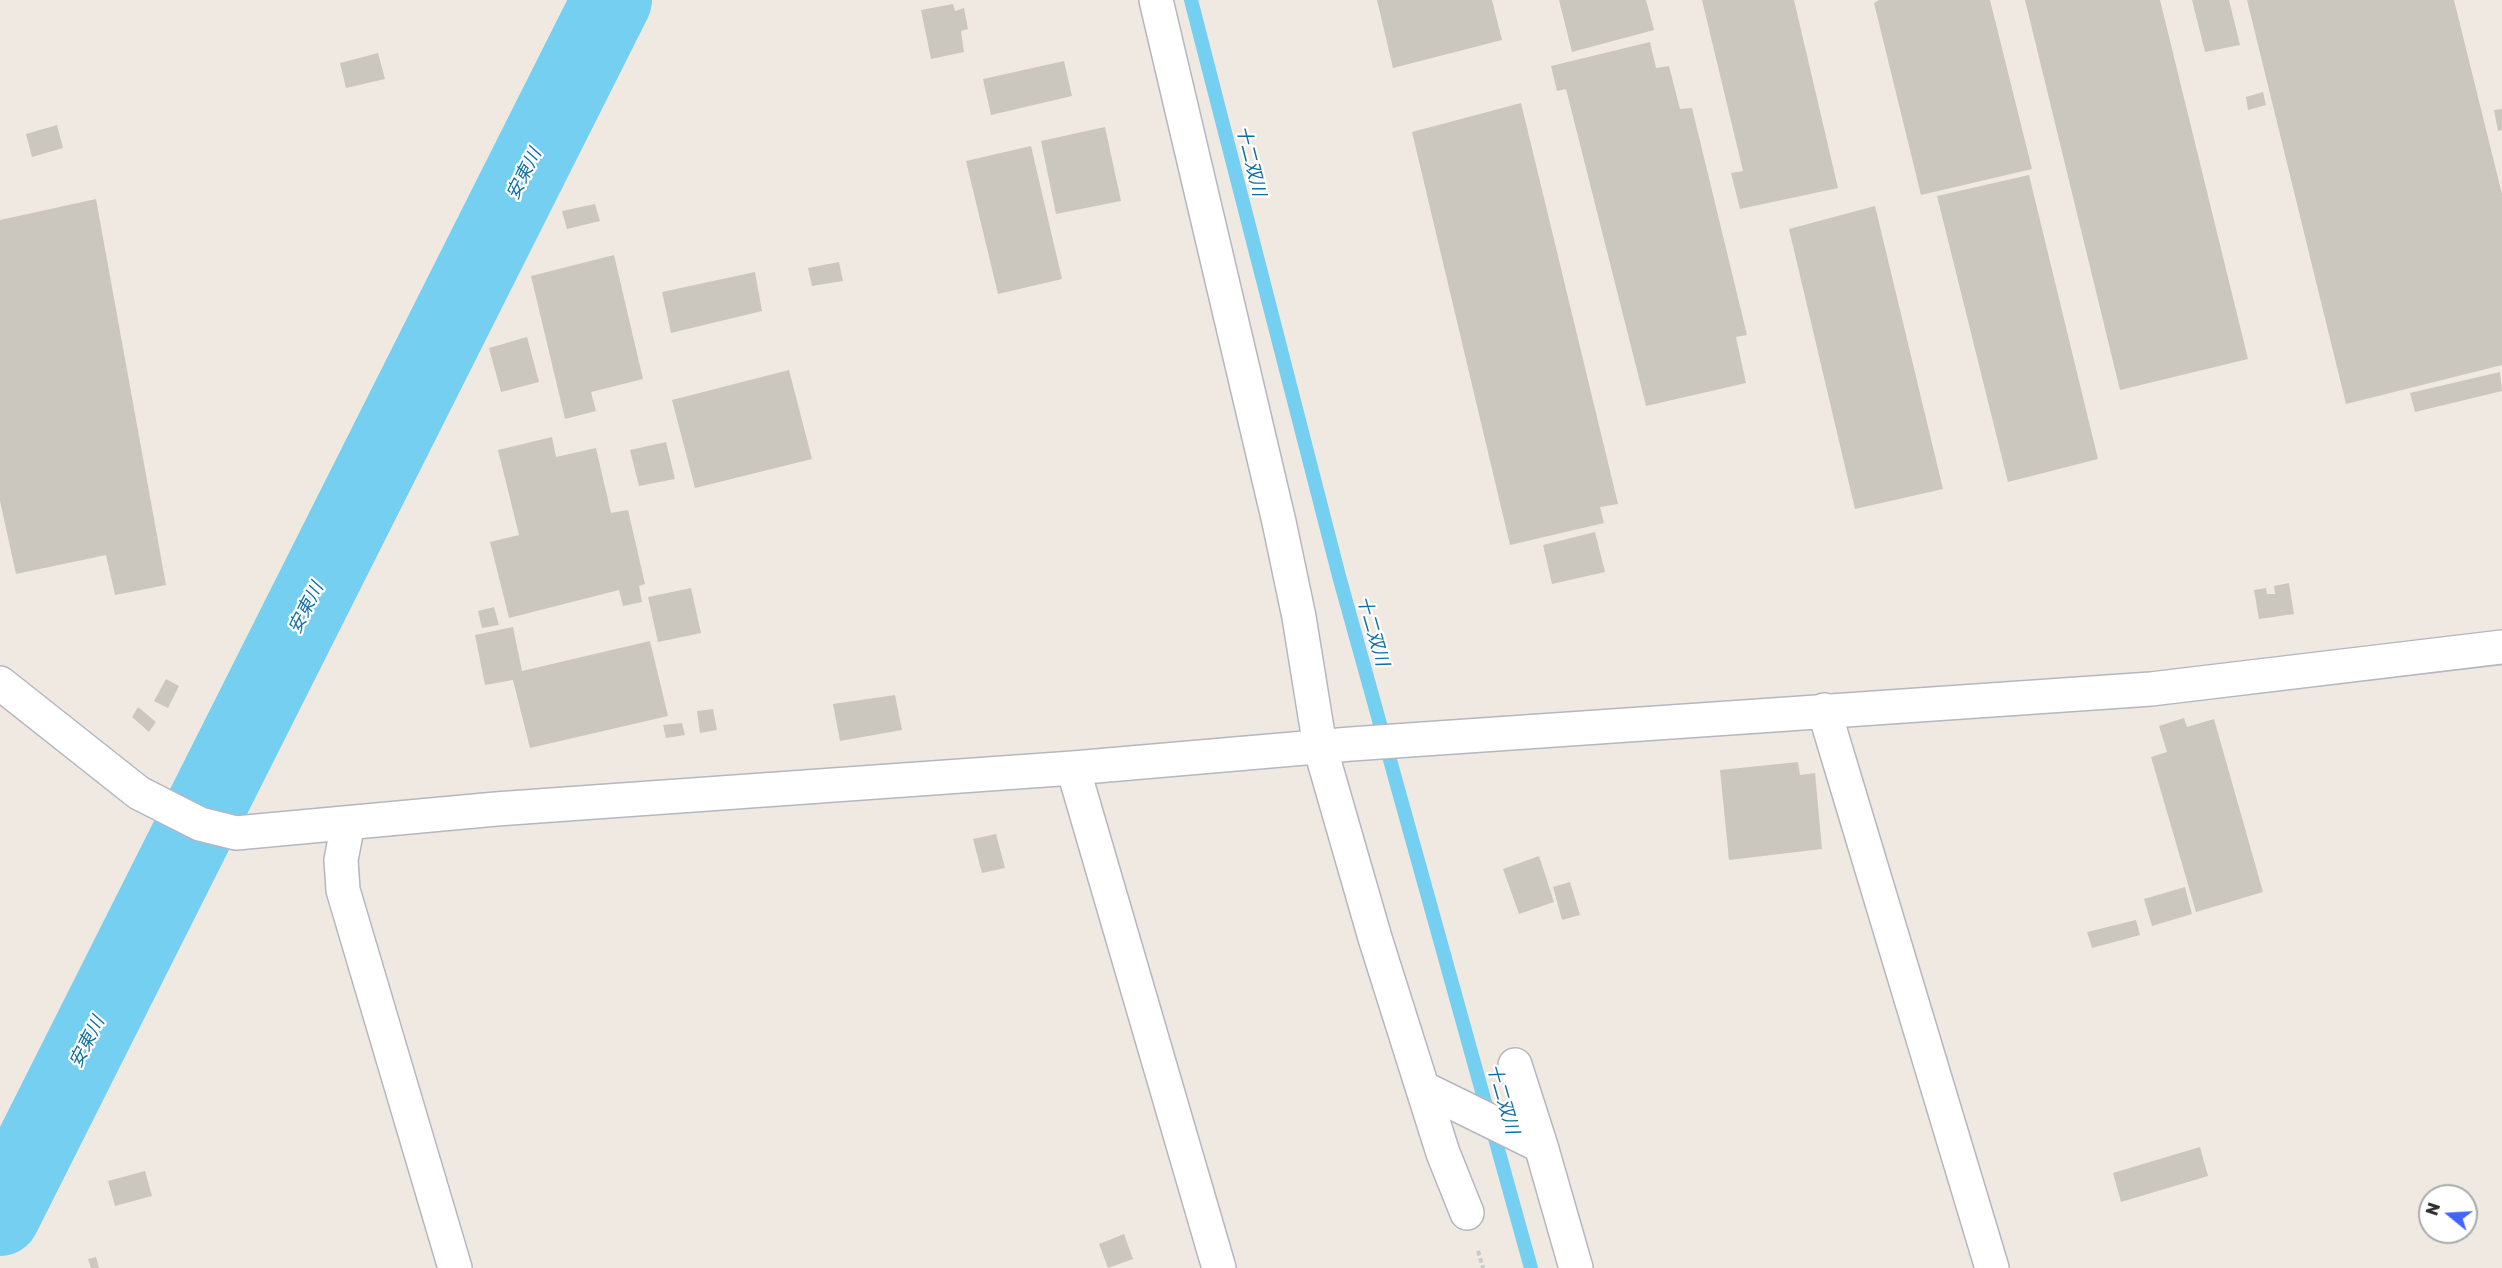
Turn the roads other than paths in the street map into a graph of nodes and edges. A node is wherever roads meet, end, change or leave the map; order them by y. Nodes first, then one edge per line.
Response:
1 (1156, 0) edge
2 (2502, 647) edge
3 (0, 683) edge
4 (1824, 710) junction
5 (1335, 746) junction
6 (1073, 768) junction
7 (348, 823) junction
8 (1515, 1065) dead end
9 (1423, 1088) junction
10 (1541, 1146) junction
11 (1467, 1213) dead end
12 (455, 1268) edge
13 (1219, 1268) edge
14 (1576, 1268) edge
15 (1992, 1268) edge

1 - 5 street
2 - 4 street
3 - 7 street
4 - 5 street
4 - 15 street
5 - 6 street
5 - 9 street
6 - 7 street
6 - 13 street
7 - 12 street
8 - 10 street
9 - 10 street
9 - 11 street
10 - 14 street

